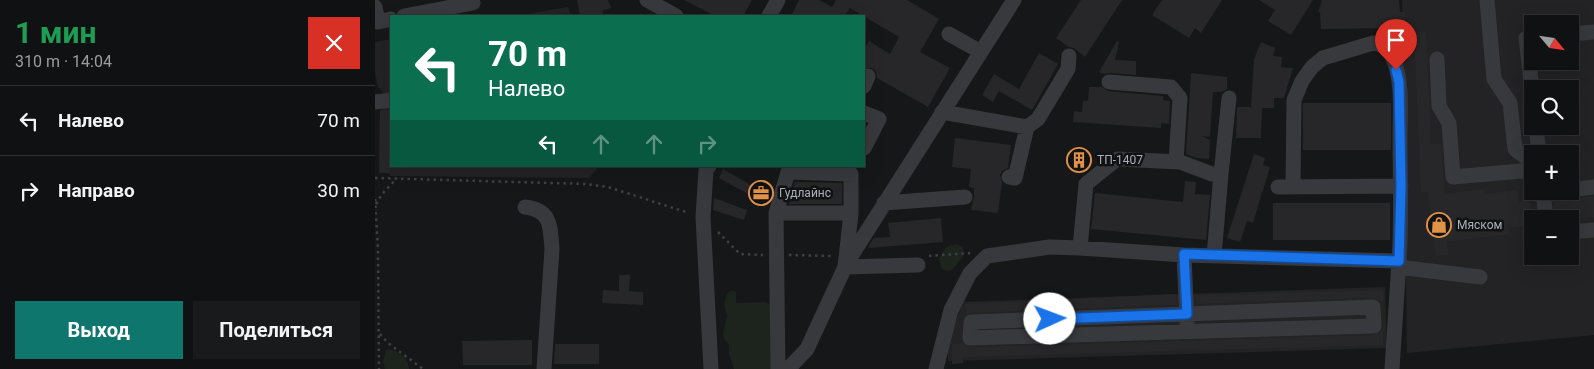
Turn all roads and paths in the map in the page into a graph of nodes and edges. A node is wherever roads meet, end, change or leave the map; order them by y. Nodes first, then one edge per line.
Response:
1 (647, 0) edge
2 (778, 0) edge
3 (1014, 0) edge
4 (1487, 0) edge
5 (473, 2) dead end
6 (375, 6) edge
7 (409, 15) edge
8 (674, 15) edge
9 (770, 15) edge
10 (390, 19) edge
11 (1594, 32) edge
12 (1579, 33) edge
13 (949, 34) dead end
14 (981, 52) junction
15 (1069, 56) dead end
16 (1437, 59) dead end
17 (1109, 82) dead end
18 (1229, 98) dead end
19 (390, 100) edge
20 (375, 102) edge
21 (942, 112) junction
22 (865, 113) edge
23 (1027, 127) junction
24 (865, 146) edge
25 (1524, 156) edge
26 (1176, 162) junction
27 (708, 167) edge
28 (818, 170) edge
29 (853, 170) edge
30 (1524, 171) edge
31 (1221, 174) junction
32 (1009, 177) dead end
33 (375, 178) edge
34 (397, 178) junction
35 (1401, 186) junction
36 (1594, 187) edge
37 (1579, 189) edge
38 (965, 197) dead end
39 (375, 199) edge
40 (884, 203) junction
41 (375, 205) edge
42 (525, 207) dead end
43 (776, 213) junction
44 (851, 213) junction
45 (703, 217) junction
46 (1594, 230) edge
47 (1579, 231) edge
48 (1080, 248) junction
49 (1184, 254) junction
50 (987, 256) junction
51 (1214, 256) junction
52 (774, 261) junction
53 (845, 261) junction
54 (1399, 264) junction
55 (918, 265) joint
56 (1480, 277) dead end
57 (1187, 314) junction
58 (1187, 332) junction
59 (379, 333) junction
60 (379, 369) edge
61 (423, 369) edge
62 (544, 369) edge
63 (711, 369) edge
64 (778, 369) edge
65 (788, 369) edge
66 (936, 369) edge
67 (1391, 369) edge

1 - 8 lane
2 - 9 lane
3 - 14 lane
4 - 25 lane
5 - 7 lane
6 - 10 lane
11 - 12 lane
13 - 14 lane
14 - 21 lane
15 - 23 lane
16 - 30 lane
17 - 26 lane
18 - 31 lane
19 - 20 lane
21 - 23 lane
21 - 40 lane
22 - 24 lane
23 - 32 lane
26 - 31 lane
26 - 48 lane
27 - 45 lane
28 - 29 lane
28 - 43 lane
29 - 44 lane
31 - 51 lane
33 - 34 path
34 - 41 path
34 - 45 path
35 - 35 lane
35 - 54 lane
36 - 37 lane
38 - 40 lane
39 - 41 path
40 - 53 lane
41 - 59 path
42 - 62 lane
43 - 44 lane
43 - 52 lane
44 - 53 lane
45 - 52 path
45 - 63 lane
46 - 47 lane
48 - 49 lane
48 - 50 lane
49 - 51 lane
49 - 57 lane
50 - 55 path
50 - 66 lane
51 - 54 lane
52 - 53 path
52 - 64 lane
53 - 55 lane
53 - 65 lane
54 - 56 lane
54 - 67 lane
57 - 58 lane
57 - 58 lane
57 - 58 lane
59 - 60 path
59 - 61 path

